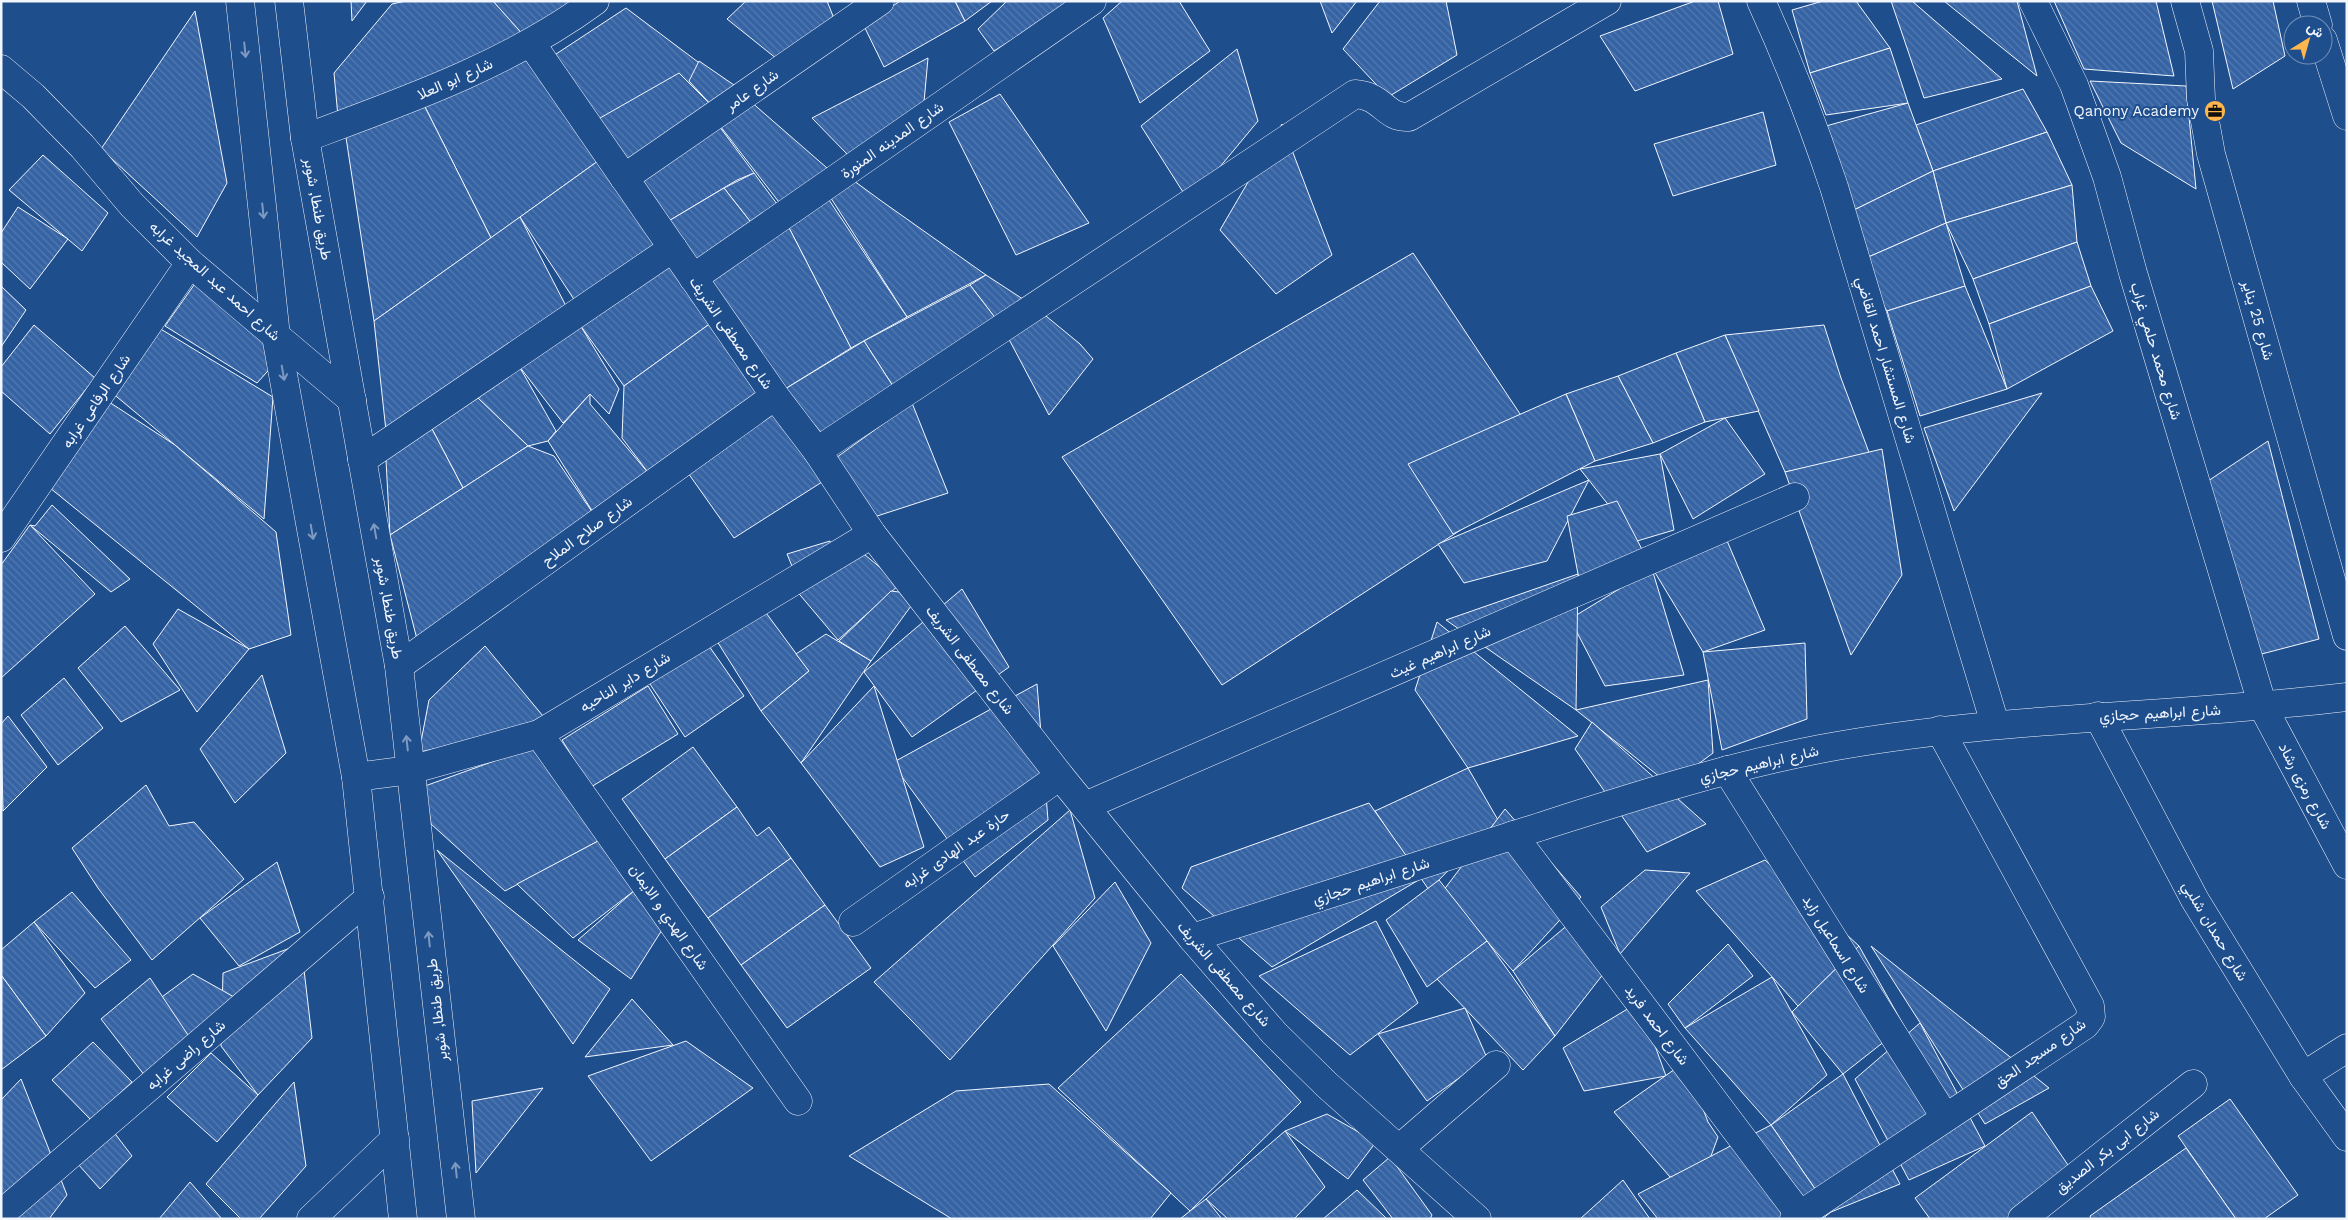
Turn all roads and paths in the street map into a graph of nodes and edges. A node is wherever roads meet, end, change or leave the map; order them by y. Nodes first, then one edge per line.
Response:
1 (240, 1) edge
2 (289, 1) edge
3 (595, 1) edge
4 (880, 1) edge
5 (1092, 1) edge
6 (1607, 1) edge
7 (1760, 1) edge
8 (2033, 1) edge
9 (2184, 1) edge
10 (2311, 1) edge
11 (2315, 15) edge
12 (531, 43) junction
13 (2331, 65) edge
14 (1, 69) edge
15 (2347, 116) edge
16 (305, 138) junction
17 (624, 178) junction
18 (673, 248) junction
19 (190, 263) junction
20 (693, 278) junction
21 (276, 336) junction
22 (775, 396) junction
23 (352, 400) junction
24 (817, 451) junction
25 (362, 460) junction
26 (1795, 497) dead end
27 (872, 534) junction
28 (1, 538) edge
29 (2347, 636) edge
30 (399, 666) junction
31 (2347, 697) edge
32 (2263, 707) junction
33 (2098, 716) junction
34 (1996, 724) junction
35 (1940, 730) junction
36 (539, 734) junction
37 (410, 770) junction
38 (1727, 770) junction
39 (1060, 776) junction
40 (356, 777) junction
41 (1084, 806) junction
42 (1513, 835) junction
43 (2347, 864) edge
44 (370, 897) junction
45 (853, 922) dead end
46 (1192, 938) junction
47 (2347, 1048) edge
48 (1496, 1065) dead end
49 (2303, 1076) junction
50 (2193, 1084) dead end
51 (798, 1101) dead end
52 (1945, 1117) junction
53 (2347, 1137) edge
54 (395, 1139) junction
55 (1400, 1148) junction
56 (1, 1214) edge
57 (1468, 1216) edge
58 (1797, 1217) edge
59 (311, 1219) edge
60 (403, 1219) edge
61 (461, 1219) edge
62 (2022, 1219) edge

1 -> 21 street
2 - 16 street, طريق طنطا, شوبر
3 - 12 street, شارع ابو العلا
4 - 17 street, شارع عامر
5 - 20 street, شارع المدينه المنورة
6 - 24 street
7 - 34 street, شارع المستشار احمد القاضي
8 - 32 street, شارع محمد حلمي غراب
9 - 29 street, شارع 25 يناير
10 - 11 street
12 - 16 street, شارع ابو العلا
12 - 17 street, شارع مصطفى الشريف
13 - 15 street
14 - 19 street, شارع احمد عبد المجيد غرابه
16 - 23 street, طريق طنطا, شوبر
17 - 18 street, شارع مصطفى الشريف
18 - 20 street, شارع مصطفى الشريف
18 - 25 street
19 - 21 street, شارع احمد عبد المجيد غرابه
19 - 28 street, شارع الرفاعى غرابه
20 - 22 street, شارع مصطفى الشريف
21 - 23 street, شارع احمد عبد المجيد غرابه
21 -> 40 street
22 - 24 street, شارع مصطفى الشريف
22 - 30 street, شارع صلاح الملاح
23 - 25 street, طريق طنطا, شوبر
24 - 27 street, شارع مصطفى الشريف
30 -> 25 street, طريق طنطا, شوبر
26 - 41 street, شارع ابراهيم غيث
27 - 36 street, شارع داير الناحيه
27 - 39 street, شارع مصطفى الشريف
37 -> 30 street, طريق طنطا, شوبر
31 - 32 street, شارع ابراهيم حجازي
32 - 33 street, شارع ابراهيم حجازي
32 - 43 street, شارع رمزى رشاد
33 - 34 street, شارع ابراهيم حجازي
33 - 49 street, شارع حمدان شلبي
34 - 35 street, شارع ابراهيم حجازي
35 - 38 street, شارع ابراهيم حجازي
35 - 52 street, شارع مسجد الحق
36 - 37 street, شارع داير الناحيه
36 - 51 street, شارع الهدي و الايمان
37 - 40 street, شارع داير الناحيه
61 -> 37 street, طريق طنطا, شوبر
38 - 42 street, شارع ابراهيم حجازي
38 - 52 street, شارع اسماعيل زايد
39 - 41 street, شارع مصطفى الشريف
39 - 45 street, حارة عبد الهادى غرابه
40 - 44 street
41 - 46 street, شارع مصطفى الشريف
42 - 46 street, شارع ابراهيم حجازي
42 - 58 street, شارع احمد فريد
44 - 54 street
44 - 56 street, شارع راضى غرابه
46 - 55 street, شارع مصطفى الشريف
47 - 49 street
48 - 55 street
49 - 53 street, شارع حمدان شلبي
50 - 62 street, شارع ابى بكر الصديق
52 - 58 street, شارع مسجد الحق
54 - 59 street
54 - 60 street
55 - 57 street, شارع مصطفى الشريف

